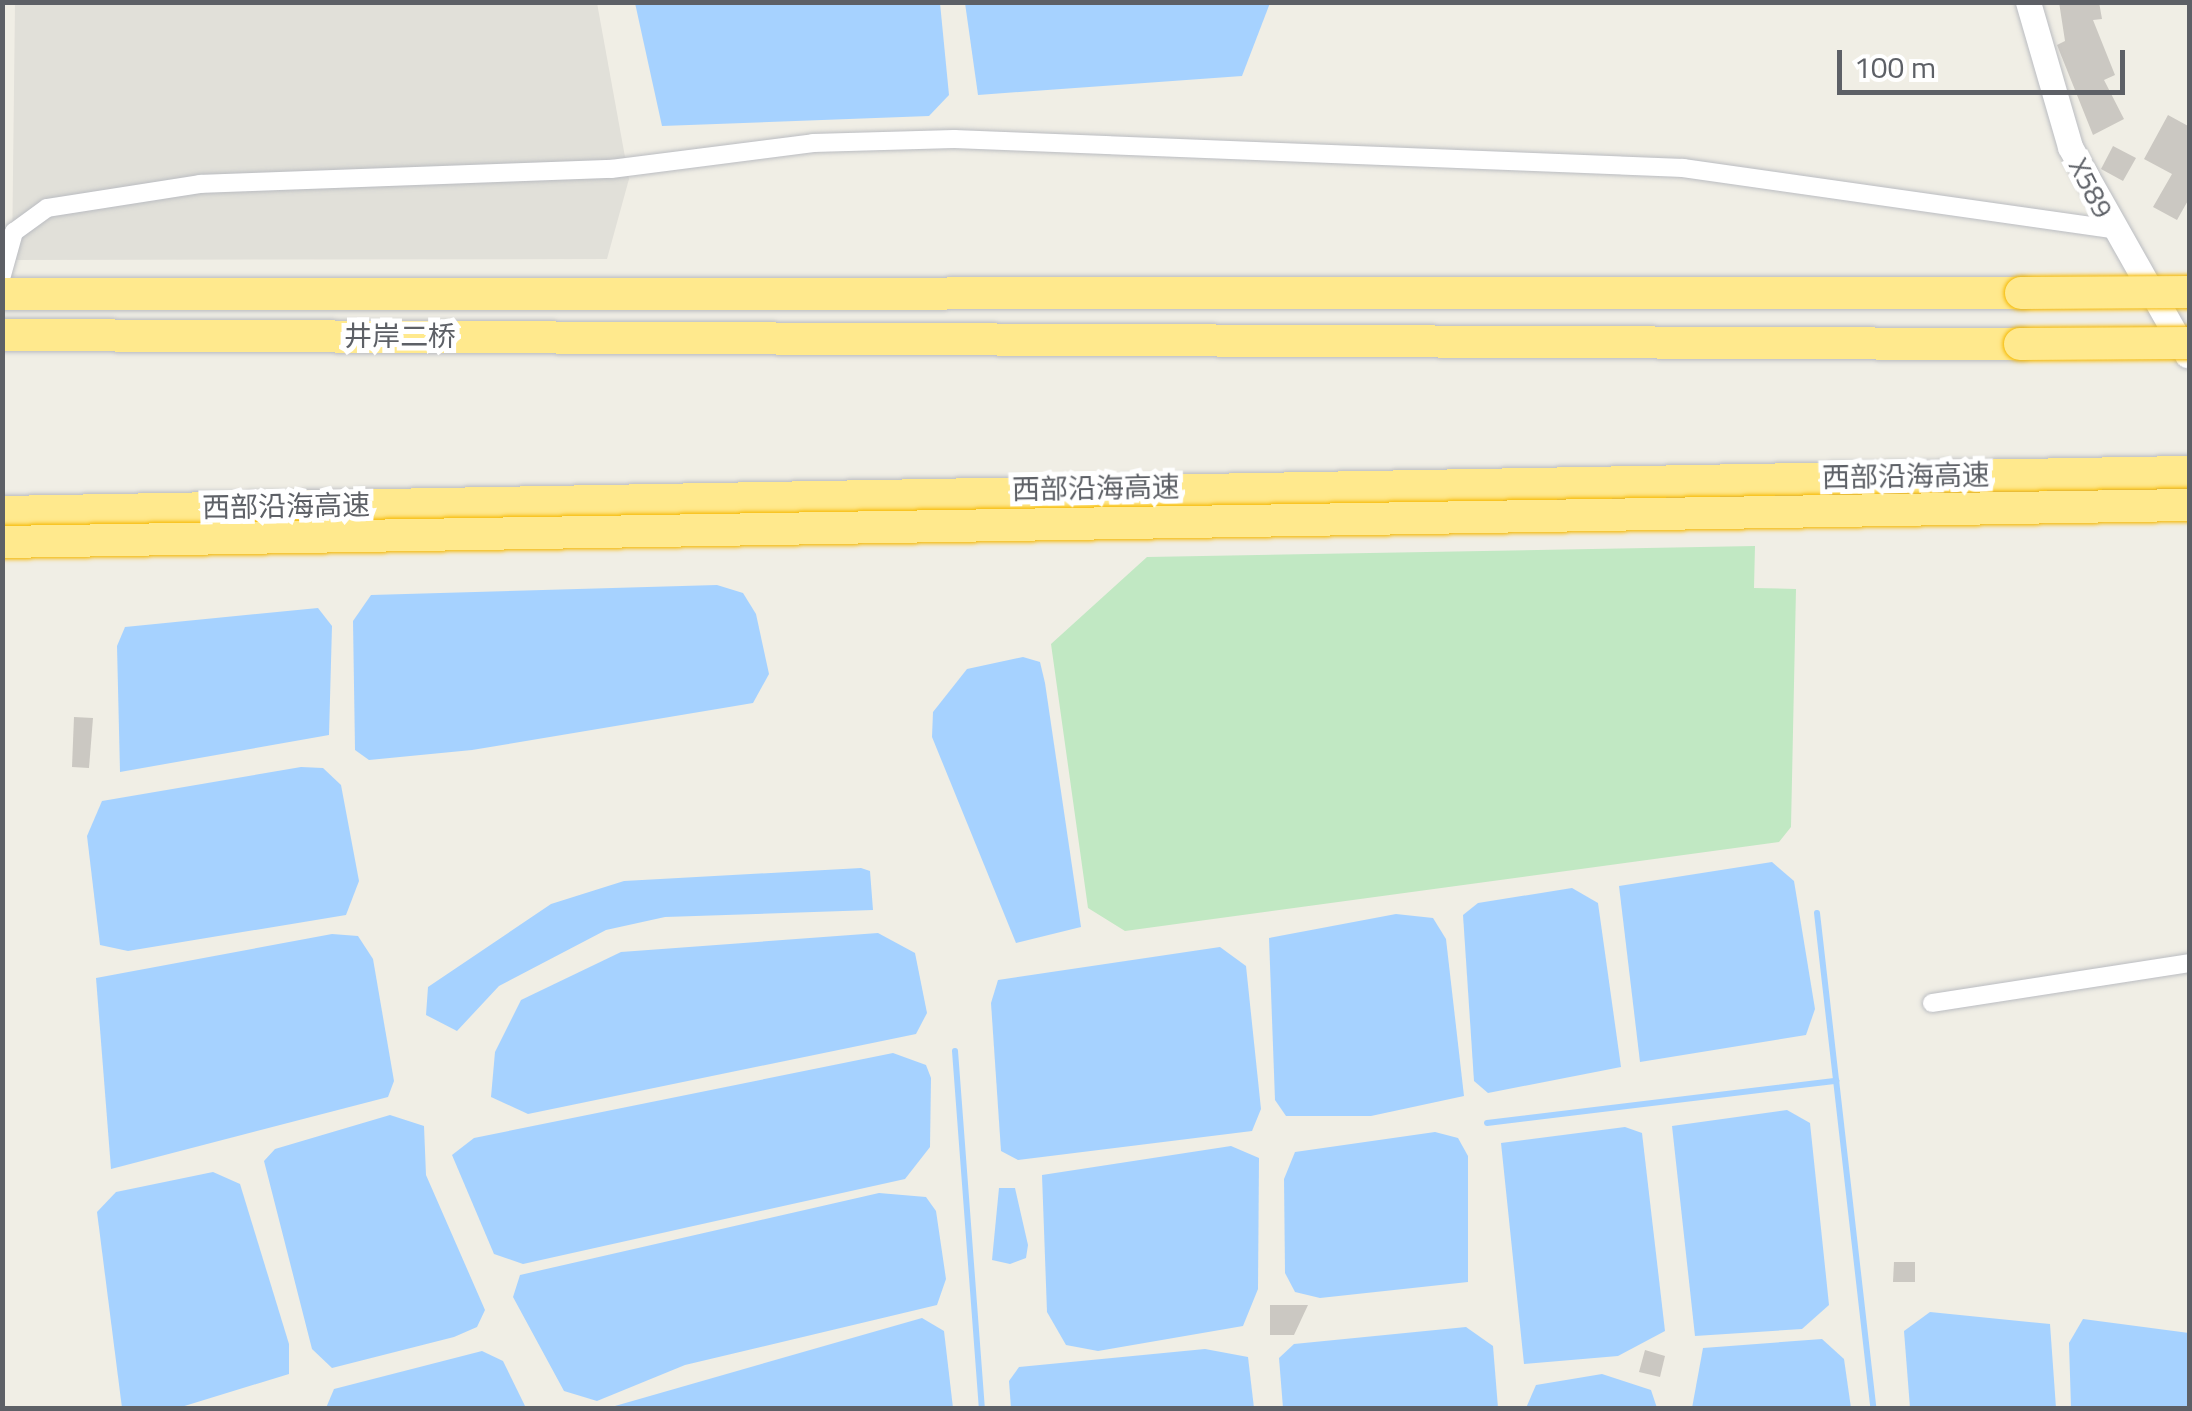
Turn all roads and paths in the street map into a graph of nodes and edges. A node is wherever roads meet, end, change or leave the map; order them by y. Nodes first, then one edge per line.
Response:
1 (2028, 2) edge
2 (2112, 229) junction
3 (2, 276) edge
4 (2190, 292) edge
5 (2, 294) edge
6 (2, 335) edge
7 (2190, 343) edge
8 (2190, 359) edge
9 (2190, 472) edge
10 (2190, 504) edge
11 (2, 512) edge
12 (2, 542) edge
13 (2190, 963) edge
14 (1932, 1003) dead end

1 - 2 street, X589 / X589
2 - 3 street
2 - 8 street, X589 / X589
4 - 5 highway, 井岸二桥, bridge
6 - 7 highway, 井岸二桥, bridge
9 - 11 highway, 西部沿海高速
10 - 12 highway, 西部沿海高速, bridge
13 - 14 street

